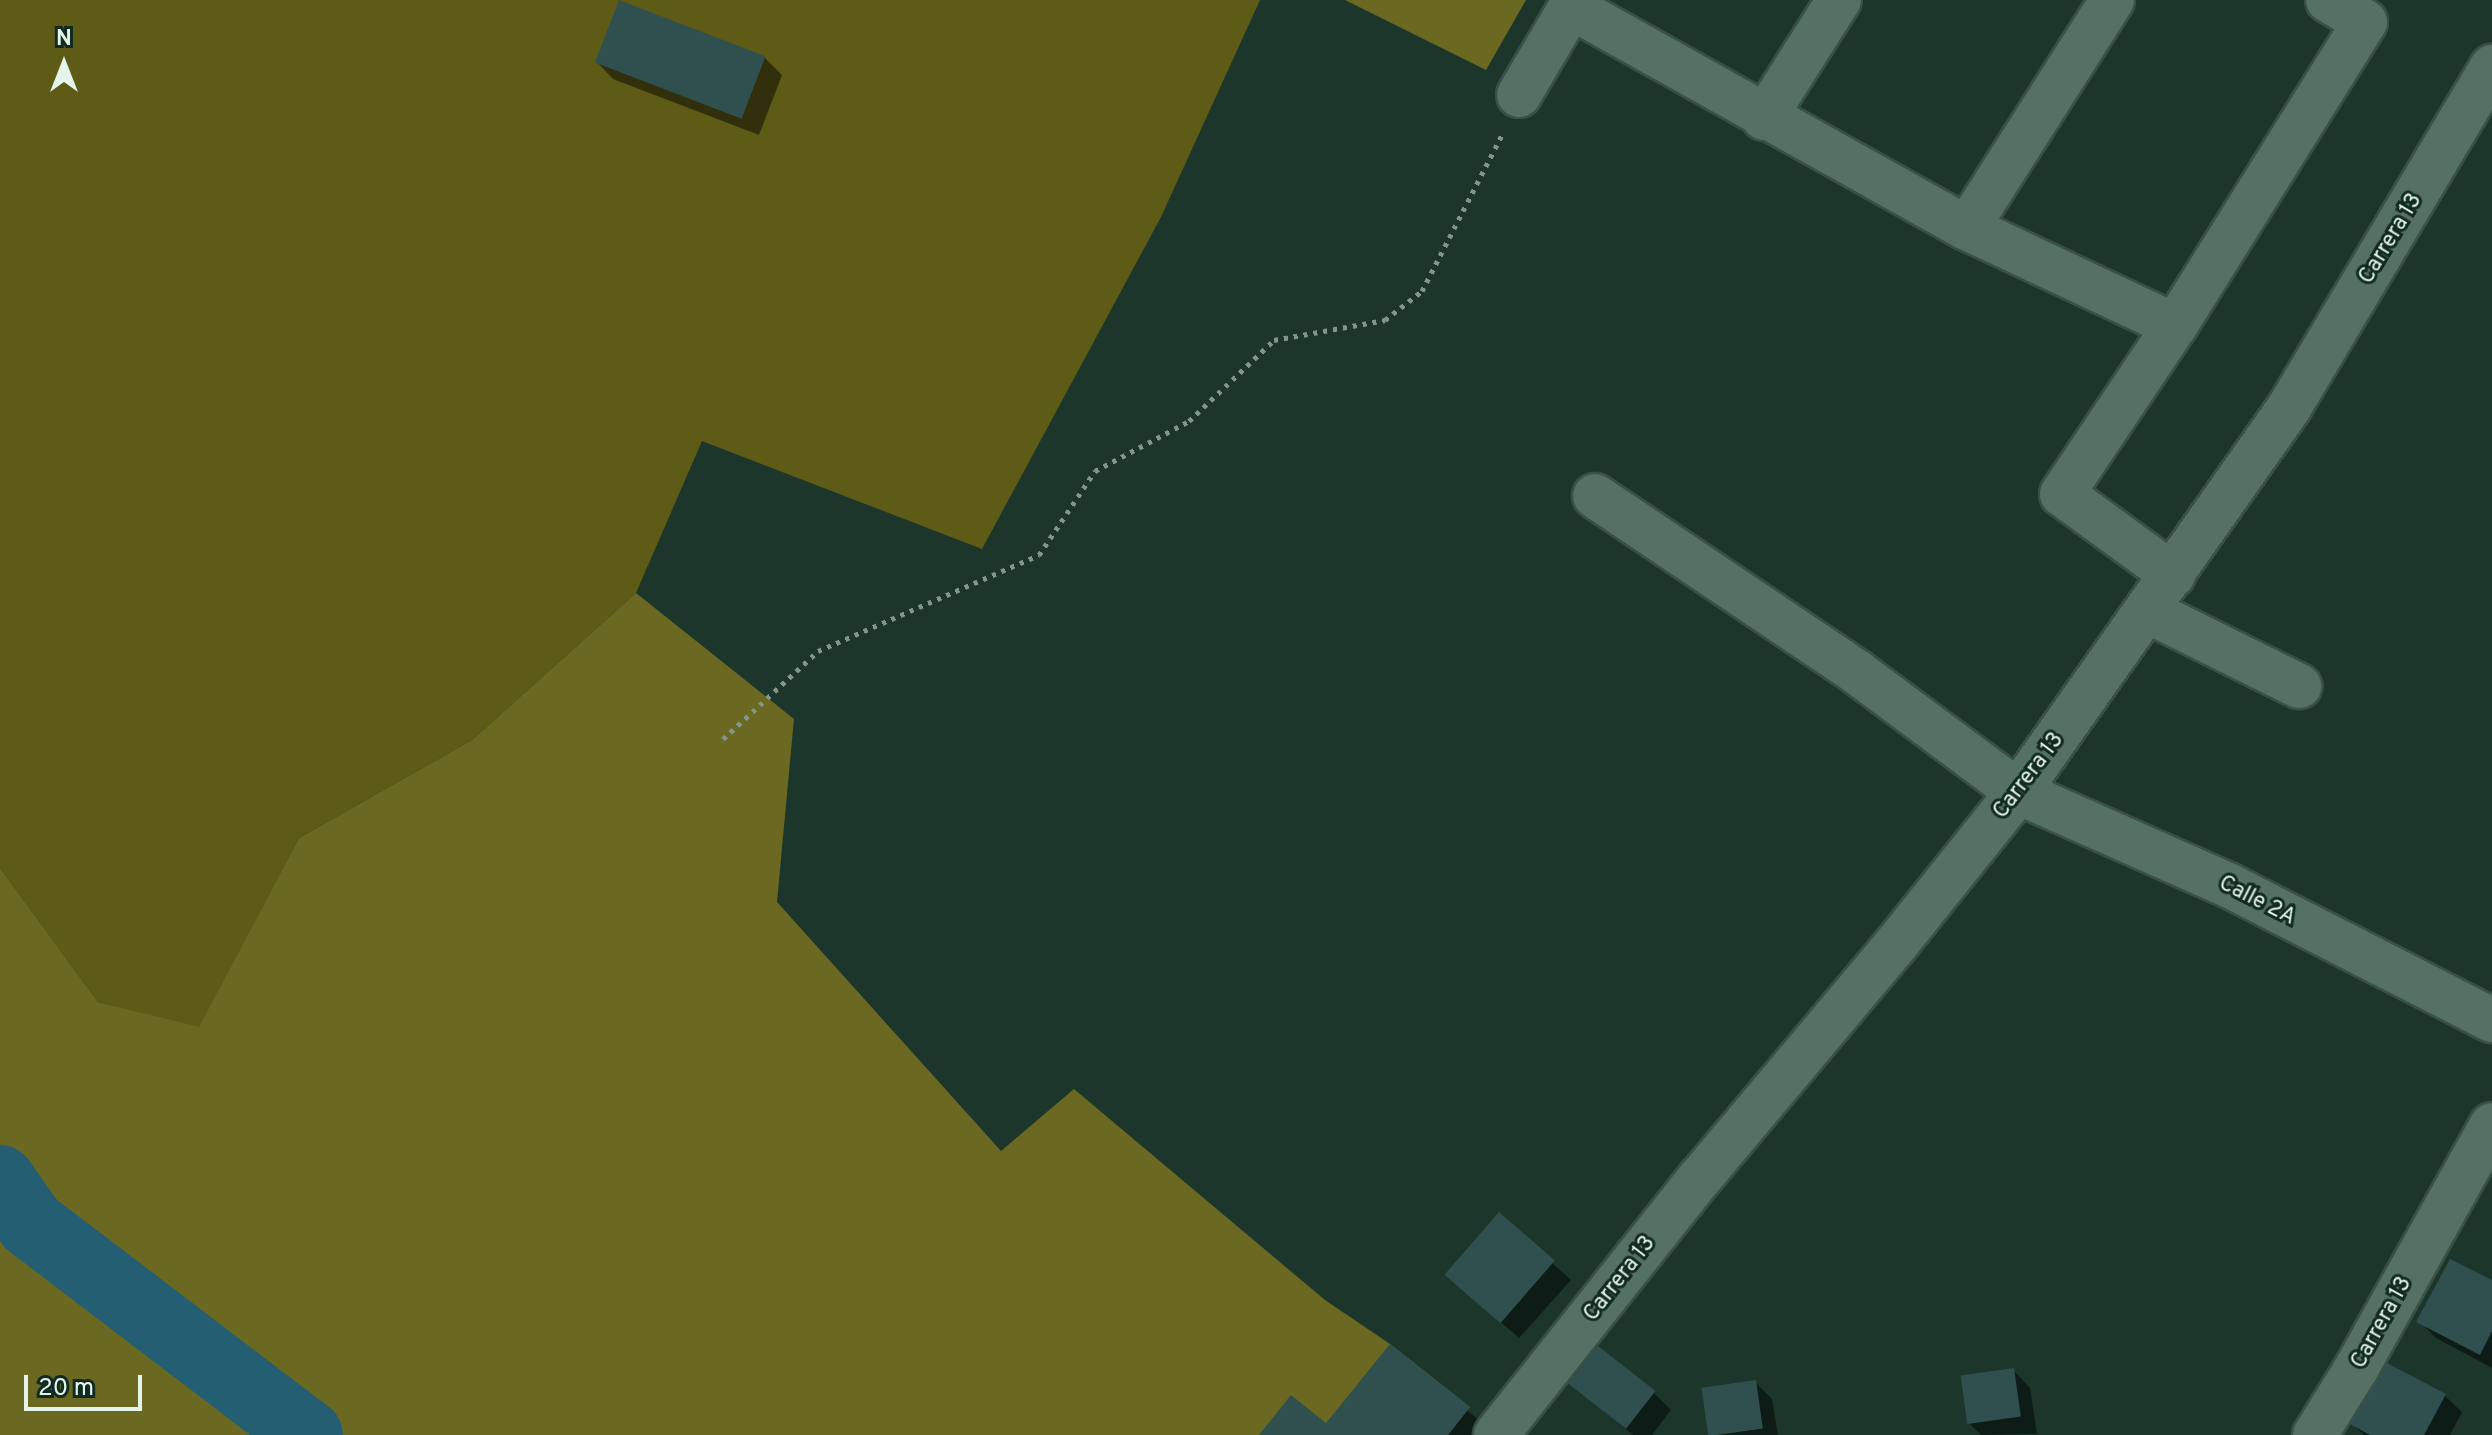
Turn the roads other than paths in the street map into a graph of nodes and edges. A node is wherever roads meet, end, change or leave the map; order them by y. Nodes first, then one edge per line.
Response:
1 (1839, 0) edge
2 (2112, 0) edge
3 (2328, 0) edge
4 (1573, 4) edge
5 (2492, 67) edge
6 (1519, 95) road end
7 (1764, 118) junction
8 (1967, 228) junction
9 (2175, 326) junction
10 (1595, 496) dead end
11 (2173, 575) junction
12 (2148, 611) junction
13 (2299, 686) dead end
14 (2018, 792) junction
15 (2492, 1020) edge
16 (2492, 1125) edge
17 (1496, 1435) edge
18 (2315, 1435) edge

1 - 7 street
2 - 8 street
3 - 9 street
4 - 6 street
4 - 7 street
5 - 11 street, Carrera 13
7 - 8 street
8 - 9 street
9 - 11 street
10 - 14 street, Calle 2A
11 - 12 street, Carrera 13
12 - 13 street
12 - 14 street, Carrera 13
14 - 15 street, Calle 2A
14 - 17 street, Carrera 13
16 - 18 street, Carrera 13

